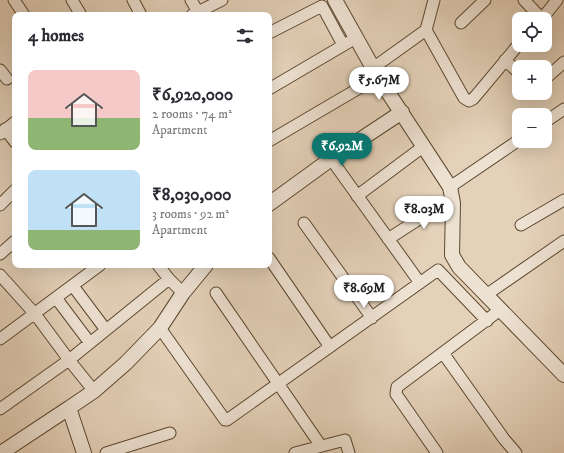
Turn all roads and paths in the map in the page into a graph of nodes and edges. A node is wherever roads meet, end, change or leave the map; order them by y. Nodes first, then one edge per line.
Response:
1 (14, 0) edge
2 (72, 0) edge
3 (132, 0) edge
4 (191, 0) edge
5 (222, 0) edge
6 (335, 0) edge
7 (434, 0) edge
8 (485, 0) edge
9 (524, 0) edge
10 (557, 0) edge
11 (22, 12) edge
12 (79, 12) edge
13 (139, 12) edge
14 (194, 12) edge
15 (199, 12) edge
16 (535, 12) edge
17 (548, 12) edge
18 (461, 23) dead end
19 (426, 30) junction
20 (272, 31) edge
21 (356, 38) junction
22 (343, 45) junction
23 (512, 52) edge
24 (505, 60) junction
25 (564, 62) edge
26 (512, 66) edge
27 (0, 70) edge
28 (376, 73) junction
29 (552, 73) edge
30 (6, 79) dead end
31 (272, 87) edge
32 (564, 110) edge
33 (402, 112) junction
34 (552, 118) edge
35 (12, 124) edge
36 (3, 132) edge
37 (272, 139) edge
38 (12, 140) edge
39 (512, 145) edge
40 (424, 146) junction
41 (331, 159) junction
42 (450, 187) junction
43 (12, 193) edge
44 (357, 196) junction
45 (564, 200) edge
46 (272, 202) edge
47 (453, 203) junction
48 (0, 205) edge
49 (304, 223) dead end
50 (521, 225) dead end
51 (388, 239) junction
52 (564, 241) edge
53 (12, 244) edge
54 (0, 254) edge
55 (272, 262) edge
56 (96, 268) edge
57 (160, 268) edge
58 (204, 268) edge
59 (0, 275) edge
60 (169, 279) junction
61 (420, 283) junction
62 (73, 286) junction
63 (184, 293) junction
64 (216, 293) dead end
65 (486, 295) junction
66 (56, 298) junction
67 (500, 310) junction
68 (35, 314) junction
69 (372, 318) junction
70 (487, 320) junction
71 (160, 328) junction
72 (106, 330) junction
73 (0, 339) edge
74 (90, 343) junction
75 (330, 347) junction
76 (443, 353) junction
77 (69, 360) junction
78 (564, 375) edge
79 (278, 384) junction
80 (94, 391) junction
81 (69, 408) junction
82 (0, 409) edge
83 (170, 433) dead end
84 (320, 446) junction
85 (1, 452) edge
86 (84, 453) edge
87 (106, 453) edge
88 (295, 453) edge
89 (349, 453) edge
90 (437, 453) edge
91 (516, 453) edge

1 - 11 street
2 - 12 street
3 - 13 street
4 - 14 street
5 - 15 street
6 - 21 street
7 - 19 street
8 - 18 street
9 - 16 street
10 - 17 street
19 - 24 street
19 - 28 street
20 - 22 street
21 - 22 street
21 - 28 street
22 - 31 street
23 - 24 street
24 - 26 street
25 - 29 street
27 - 30 street
28 - 33 street
28 - 37 street
32 - 34 street
33 - 40 street
33 - 41 street
35 - 36 street
36 - 38 street
39 - 42 street
40 - 42 street
40 - 44 street
41 - 44 street
41 - 46 street
42 - 47 street
43 - 48 street
44 - 51 street
45 - 50 street
47 - 51 street
47 - 65 street
49 - 69 street
51 - 61 street
52 - 65 street
53 - 54 street
55 - 75 street
56 - 62 street
57 - 60 street
58 - 63 street
59 - 68 street
60 - 63 street
60 - 72 street
61 - 69 street
61 - 70 street
62 - 66 street
62 - 72 street
63 - 71 street
64 - 79 street
65 - 67 street
66 - 68 street
66 - 74 street
67 - 70 street
67 - 78 street
68 - 73 street
68 - 77 street
69 - 75 street
70 - 76 street
71 - 79 street
71 - 80 street
72 - 74 street
74 - 77 street
75 - 79 street
76 - 90 street
76 - 91 street
77 - 80 street
77 - 82 street
79 - 84 street
80 - 81 street
81 - 85 street
81 - 86 street
83 - 87 street
84 - 88 street
84 - 89 street

